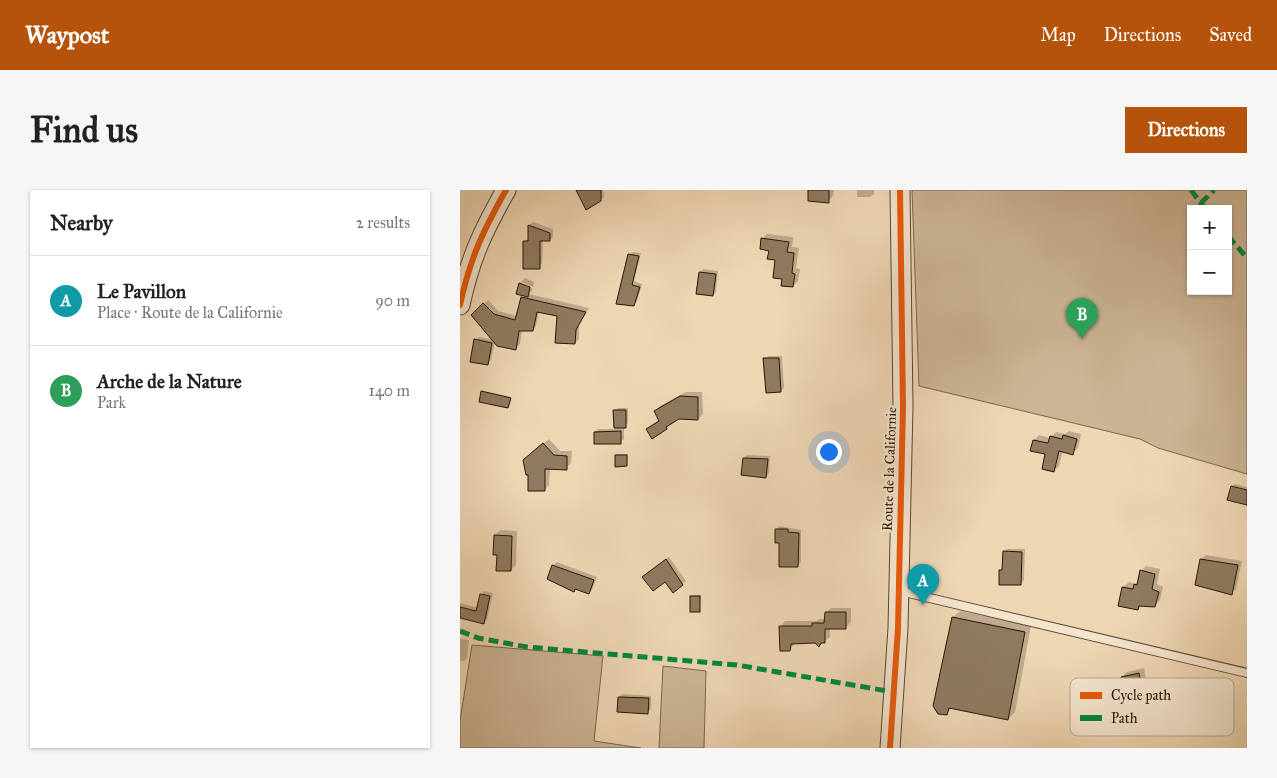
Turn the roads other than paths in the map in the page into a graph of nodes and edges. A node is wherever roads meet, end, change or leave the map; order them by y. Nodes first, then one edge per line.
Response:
1 (506, 190) edge
2 (900, 190) edge
3 (460, 305) edge
4 (898, 591) junction
5 (1247, 673) edge
6 (890, 748) edge

1 - 3 street
2 - 4 street, Route de la Californie
4 - 5 lane
4 - 6 street, Route de la Californie

